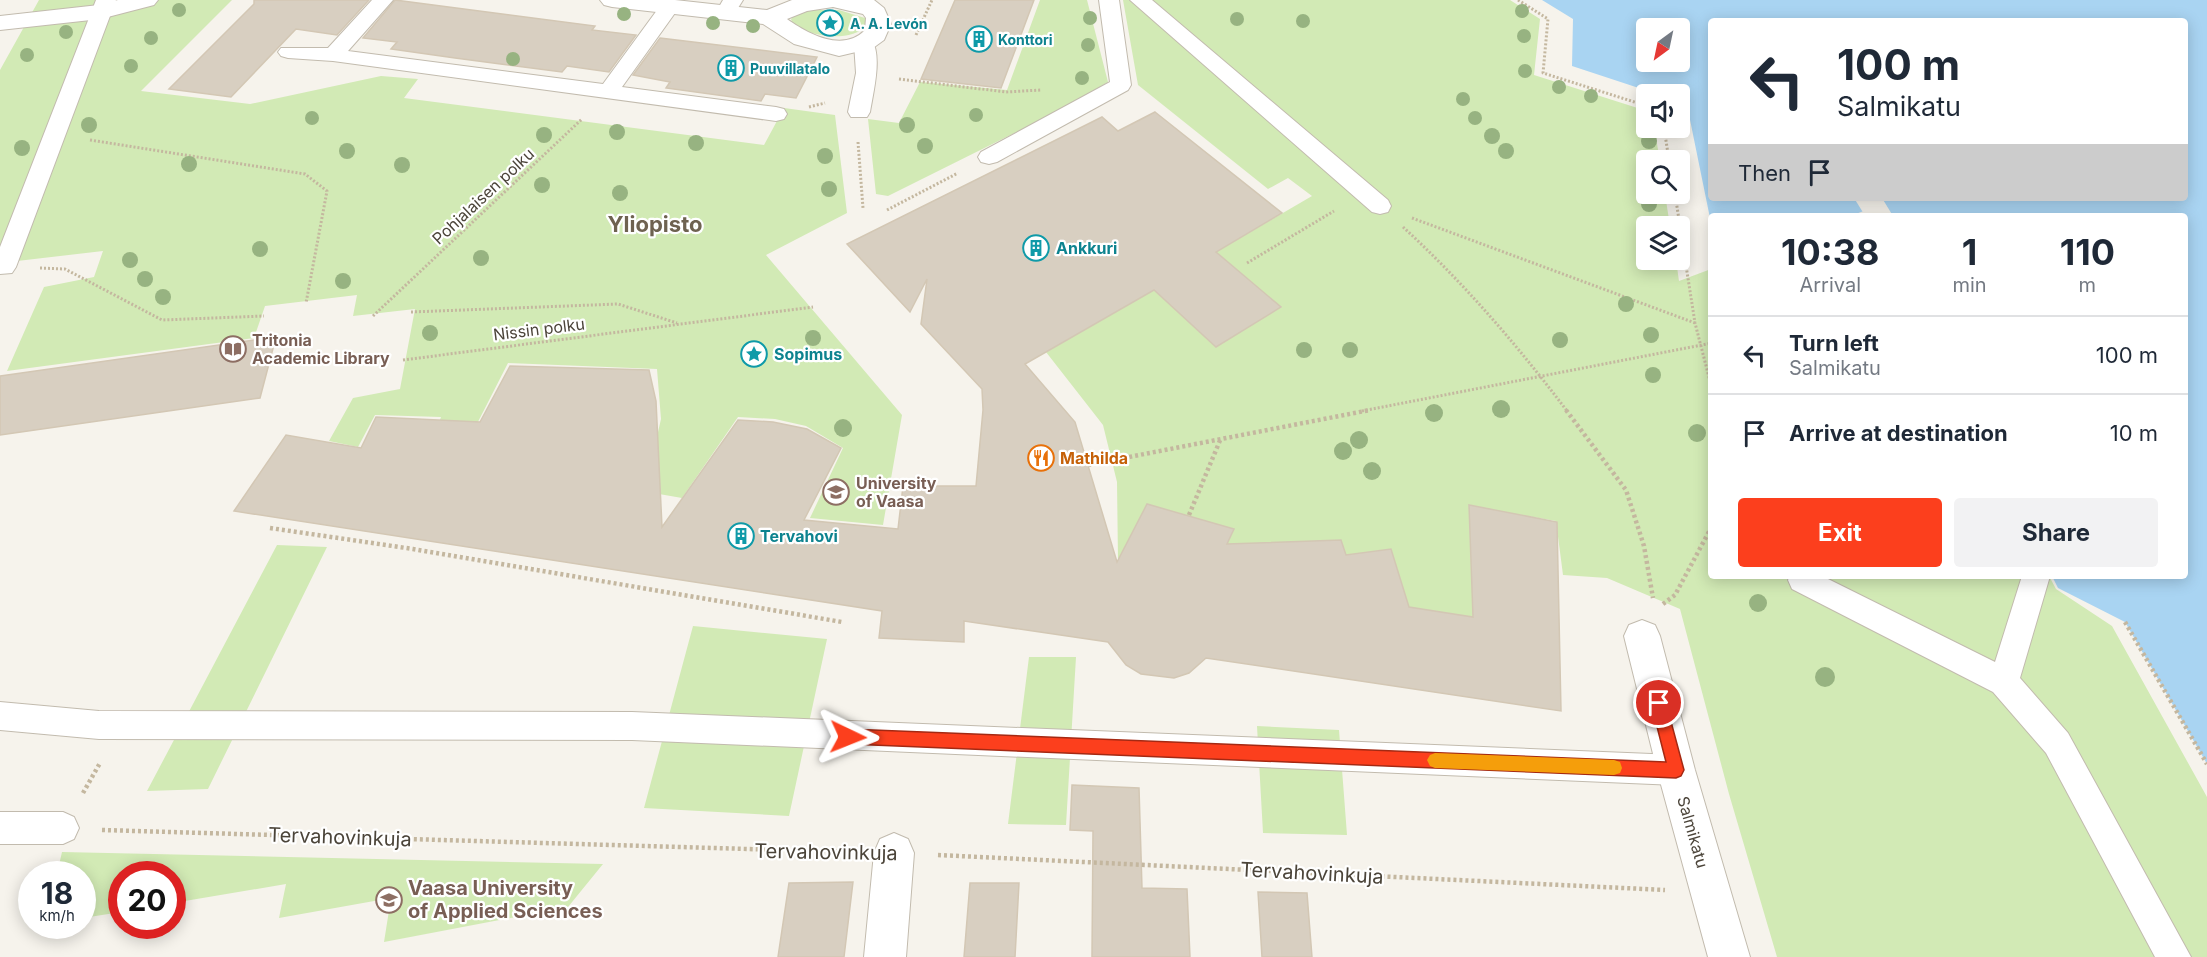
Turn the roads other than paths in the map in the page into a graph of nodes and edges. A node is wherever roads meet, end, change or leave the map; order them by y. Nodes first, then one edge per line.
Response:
1 (146, 0) edge
2 (383, 0) edge
3 (612, 0) edge
4 (833, 0) edge
5 (1109, 0) edge
6 (1140, 0) edge
7 (866, 3) edge
8 (103, 6) edge
9 (670, 6) junction
10 (730, 6) edge
11 (770, 18) junction
12 (0, 23) edge
13 (864, 43) junction
14 (288, 52) dead end
15 (333, 55) junction
16 (608, 92) junction
17 (860, 103) road end
18 (776, 114) road end
19 (989, 157) road end
20 (1372, 200) road end
21 (4, 267) road end
22 (2035, 579) edge
23 (1802, 580) dead end
24 (1642, 636) road end
25 (2004, 682) junction
26 (0, 716) edge
27 (1676, 770) junction
28 (0, 828) edge
29 (63, 828) road end
30 (894, 853) road end
31 (885, 957) edge
32 (1729, 957) edge
33 (2174, 957) edge

1 - 8 street
2 - 15 lane
3 - 9 street
4 - 7 street
4 - 11 street
5 - 19 lane
6 - 20 lane
7 - 13 street
8 - 12 street
8 - 21 lane
9 - 10 street
9 - 16 lane
10 - 11 street
11 - 13 street
13 - 17 lane
14 - 15 lane
15 - 16 lane
16 - 18 lane
22 - 25 lane
23 - 25 lane
24 - 27 street, Salmikatu
25 - 33 lane
26 - 27 lane
27 - 32 street, Salmikatu
28 - 29 lane
30 - 31 street

